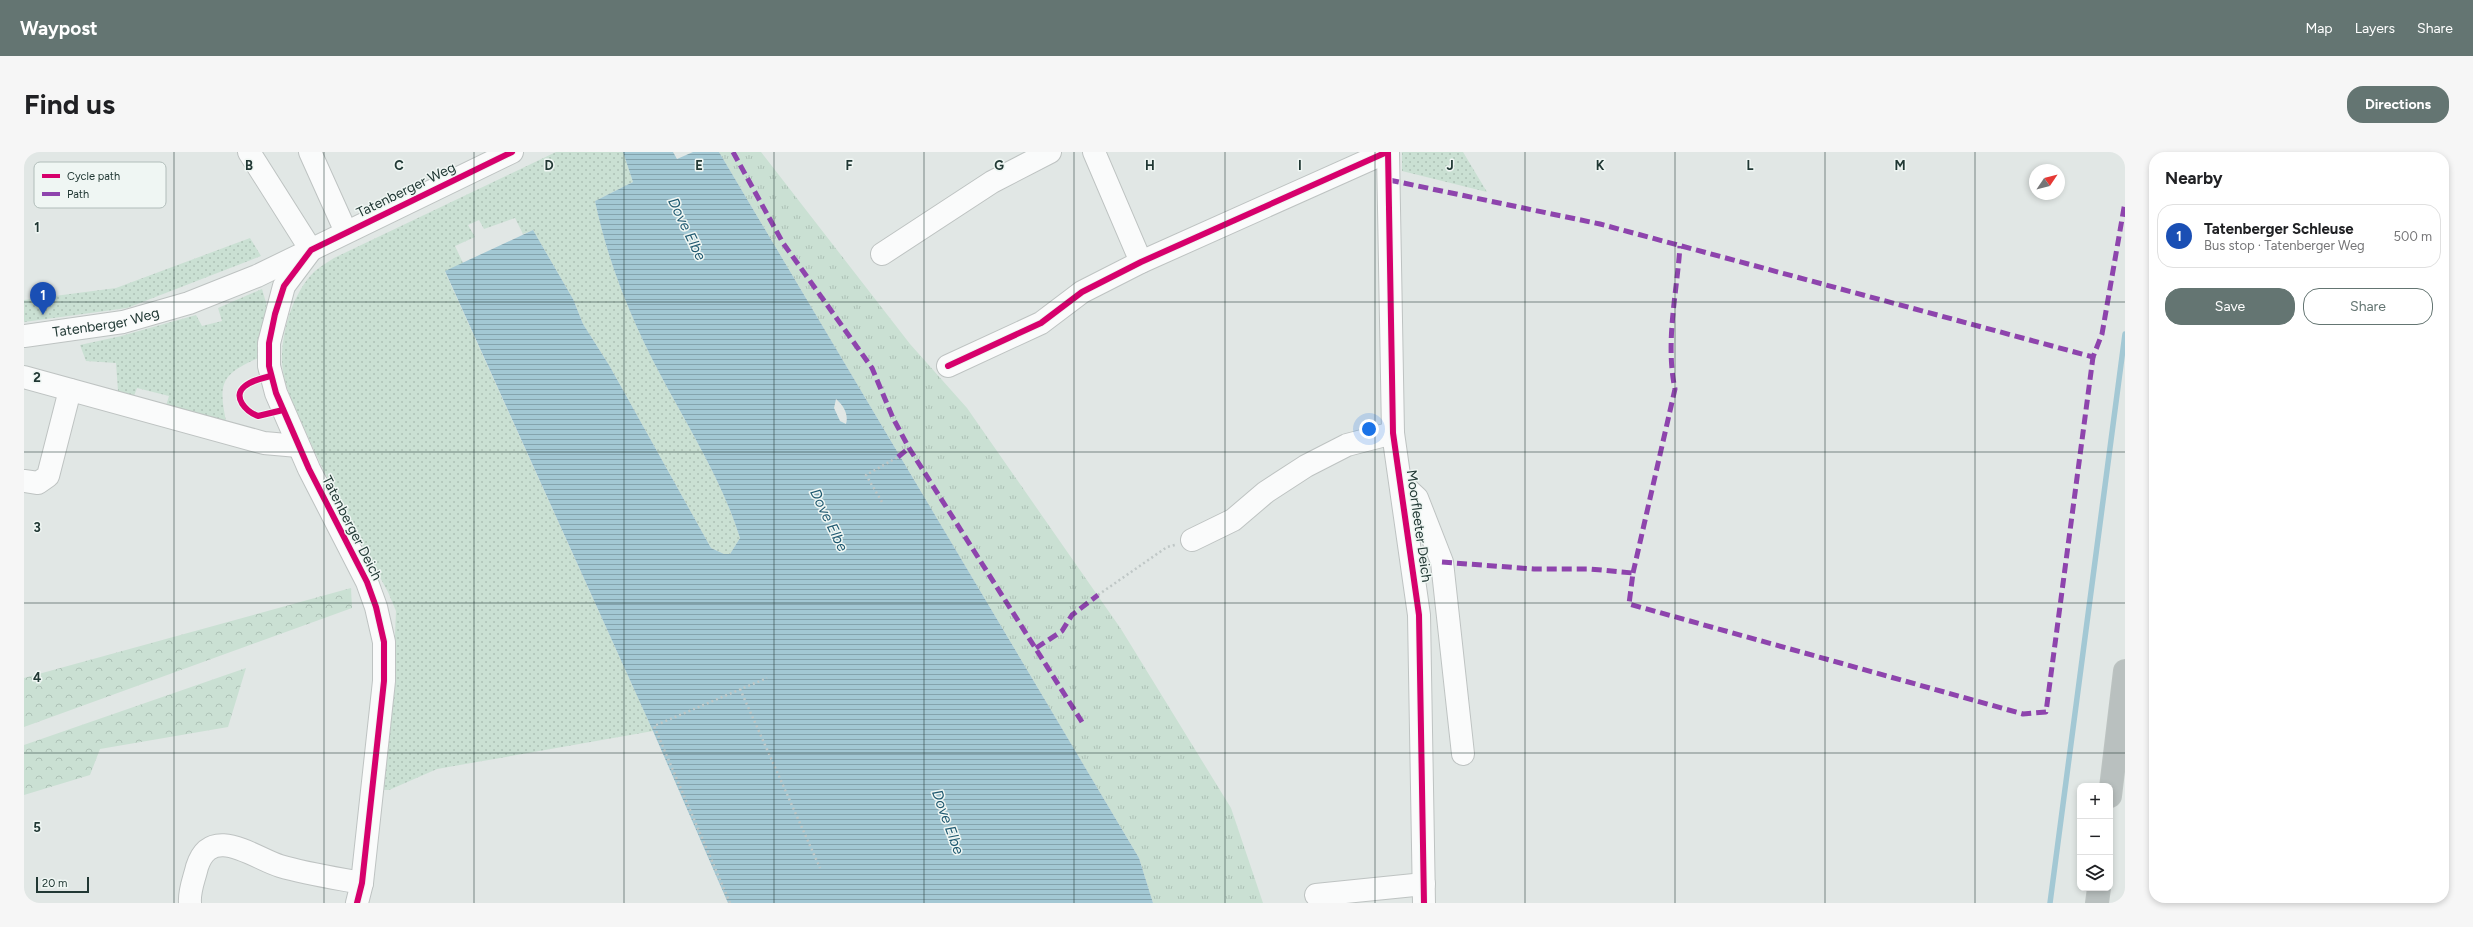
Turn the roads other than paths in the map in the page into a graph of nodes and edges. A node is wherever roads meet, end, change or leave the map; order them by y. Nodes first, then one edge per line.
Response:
1 (249, 152) edge
2 (310, 152) edge
3 (1050, 152) edge
4 (1094, 152) edge
5 (1387, 152) edge
6 (507, 153) edge
7 (346, 232) junction
8 (310, 250) junction
9 (882, 254) dead end
10 (1141, 262) junction
11 (24, 336) edge
12 (948, 366) dead end
13 (24, 377) edge
14 (70, 390) junction
15 (1394, 433) junction
16 (298, 446) junction
17 (24, 481) edge
18 (1402, 484) junction
19 (1192, 540) dead end
20 (2125, 671) edge
21 (1463, 754) dead end
22 (2112, 783) edge
23 (2099, 891) edge
24 (359, 893) edge
25 (1424, 894) edge
26 (1316, 895) dead end
27 (190, 903) edge
28 (2098, 903) edge

1 - 8 street
2 - 7 street
3 - 9 street
4 - 10 street
5 - 10 street
5 - 15 street, Moorfleeter Deich
6 - 7 street, Tatenberger Weg
7 - 8 street, Tatenberger Weg
8 - 11 street, Tatenberger Weg
8 - 16 street, Tatenberger Deich
10 - 12 street
13 - 14 street
14 - 16 street
14 - 17 street
15 - 18 street, Moorfleeter Deich
15 - 19 street
16 - 24 street, Tatenberger Deich
18 - 21 street, Moorfleeter Deich
18 - 25 street, Moorfleeter Deich
20 - 22 highway
23 - 28 highway
24 - 27 street
25 - 26 street

